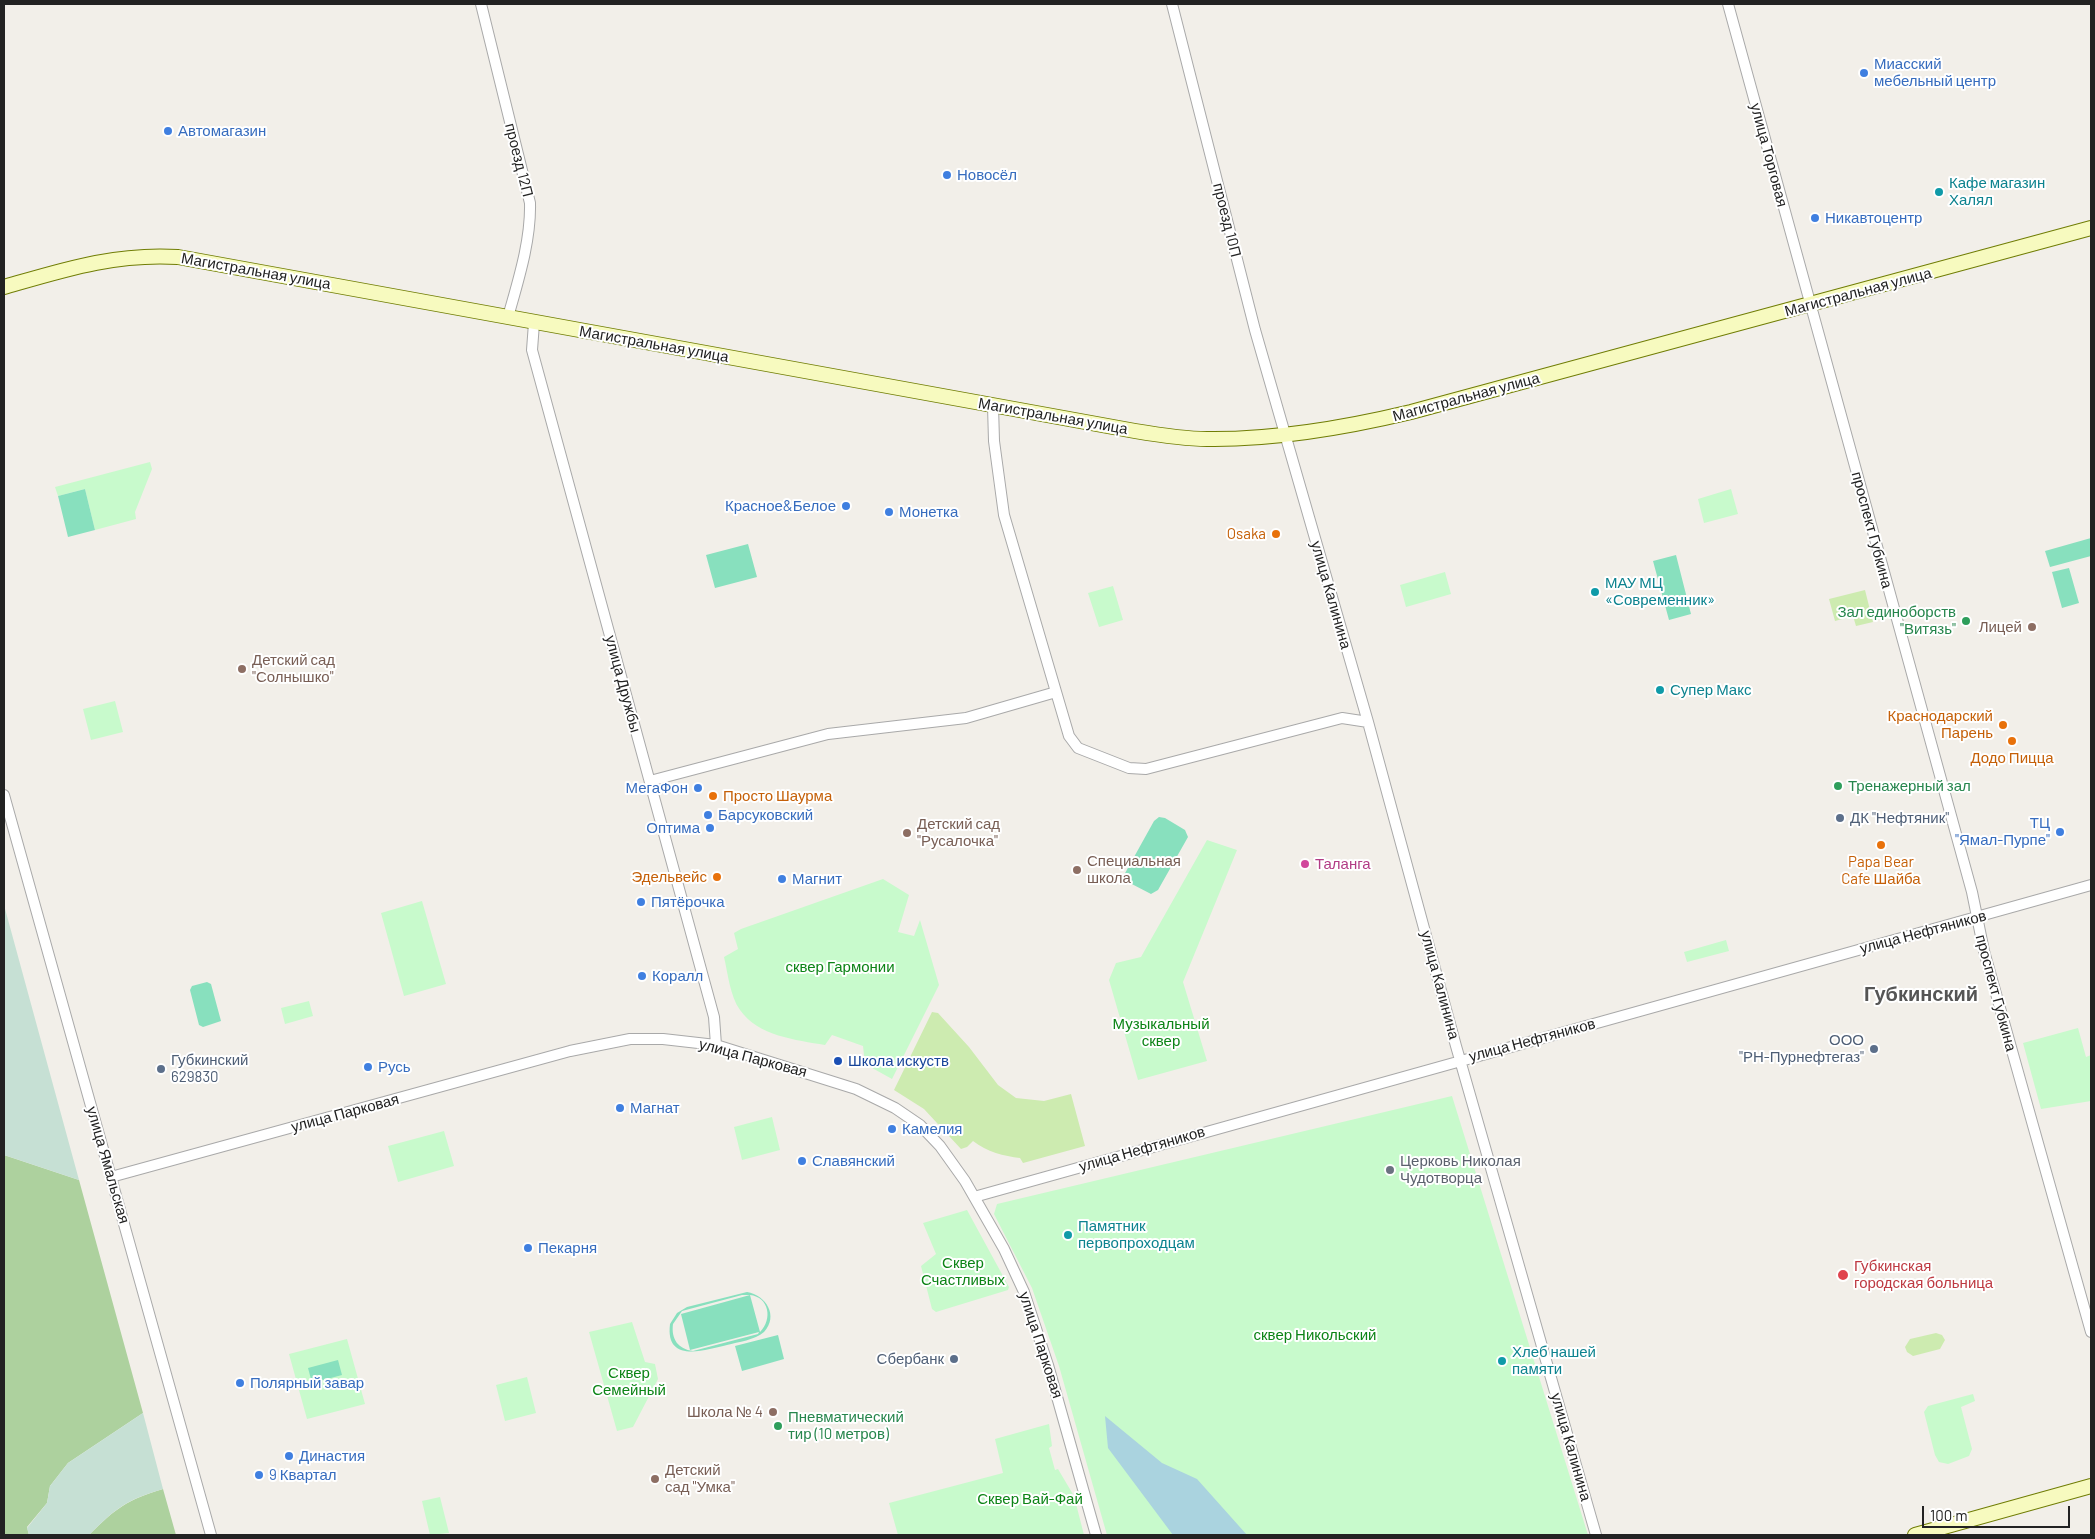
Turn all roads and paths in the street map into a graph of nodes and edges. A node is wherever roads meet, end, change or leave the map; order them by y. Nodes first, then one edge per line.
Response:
1 (481, 4) edge
2 (1172, 4) edge
3 (1728, 4) edge
4 (2091, 228) edge
5 (4, 287) edge
6 (1810, 305) junction
7 (508, 318) junction
8 (534, 323) junction
9 (993, 406) junction
10 (1284, 435) junction
11 (1056, 692) junction
12 (1368, 722) junction
13 (650, 781) junction
14 (4, 795) edge
15 (2091, 885) edge
16 (1976, 917) junction
17 (716, 1045) junction
18 (1460, 1060) junction
19 (111, 1178) junction
20 (974, 1196) junction
21 (2091, 1332) edge
22 (2091, 1486) edge
23 (211, 1535) edge
24 (1096, 1535) edge
25 (1596, 1535) edge
26 (1915, 1535) edge

1 - 7 street, проезд 12П
2 - 10 street, проезд 10П
3 - 6 street, улица Торговая
4 - 6 main road, Магистральная улица
5 - 7 main road, Магистральная улица
6 - 10 main road, Магистральная улица
6 - 16 street, проспект Губкина
7 - 8 main road, Магистральная улица
8 - 9 main road, Магистральная улица
8 - 13 street, улица Дружбы
9 - 10 main road, Магистральная улица
9 - 11 street
10 - 12 street, улица Калинина
11 - 12 street
11 - 13 street
12 - 18 street, улица Калинина
13 - 17 street, улица Дружбы
14 - 19 street, улица Ямальская
15 - 16 street, улица Нефтяников
16 - 18 street, улица Нефтяников
16 - 21 street, проспект Губкина
17 - 19 street, улица Парковая
17 - 20 street, улица Парковая
18 - 20 street, улица Нефтяников
18 - 25 street, улица Калинина
19 - 23 street, улица Ямальская
20 - 24 street, улица Парковая
22 - 26 main road

